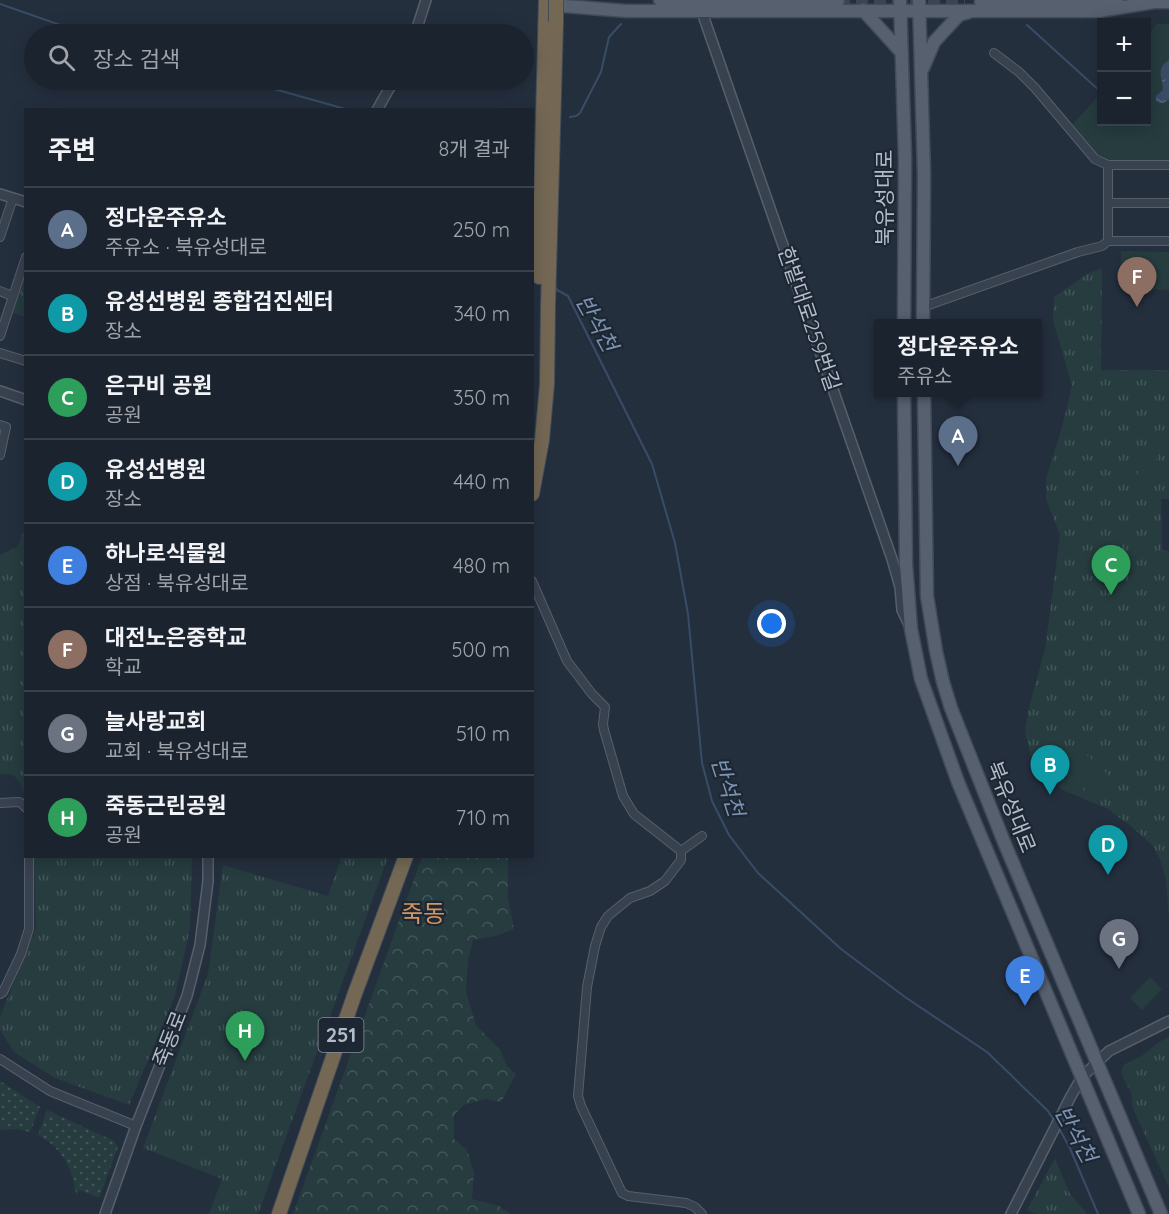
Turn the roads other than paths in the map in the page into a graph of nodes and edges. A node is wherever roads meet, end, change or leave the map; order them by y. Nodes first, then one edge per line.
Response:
1 (426, 0) edge
2 (546, 0) edge
3 (554, 0) edge
4 (660, 0) edge
5 (1169, 2) edge
6 (844, 4) edge
7 (900, 5) edge
8 (919, 5) edge
9 (965, 6) edge
10 (706, 10) junction
11 (862, 10) junction
12 (551, 21) junction
13 (418, 24) edge
14 (902, 53) junction
15 (994, 53) dead end
16 (921, 71) junction
17 (388, 90) edge
18 (378, 108) edge
19 (1108, 165) junction
20 (1169, 165) edge
21 (0, 194) edge
22 (13, 198) junction
23 (24, 201) edge
24 (1108, 203) junction
25 (1169, 203) edge
26 (0, 237) edge
27 (1169, 240) edge
28 (1108, 241) junction
29 (24, 263) edge
30 (0, 291) edge
31 (12, 296) junction
32 (543, 302) junction
33 (923, 307) junction
34 (904, 319) edge
35 (923, 319) edge
36 (0, 336) edge
37 (0, 353) edge
38 (24, 360) edge
39 (0, 392) edge
40 (904, 397) edge
41 (924, 397) edge
42 (24, 399) edge
43 (0, 425) edge
44 (534, 426) edge
45 (0, 454) edge
46 (534, 483) edge
47 (534, 586) edge
48 (911, 629) junction
49 (0, 803) edge
50 (24, 806) edge
51 (702, 836) dead end
52 (681, 851) junction
53 (29, 858) edge
54 (208, 858) edge
55 (405, 858) edge
56 (414, 858) edge
57 (0, 993) edge
58 (1169, 1021) edge
59 (0, 1059) edge
60 (1098, 1062) junction
61 (1082, 1077) junction
62 (136, 1126) junction
63 (105, 1214) edge
64 (279, 1214) edge
65 (289, 1214) edge
66 (702, 1214) edge
67 (1011, 1214) edge
68 (1139, 1214) edge
69 (1161, 1214) edge

1 - 13 street
2 - 12 highway
3 - 10 main road
3 - 12 highway, bridge
4 - 6 main road
5 - 9 main road
6 - 10 main road
6 - 11 main road
7 - 8 main road
7 - 11 main road
7 - 14 main road, 북유성대로
8 - 9 main road
8 - 16 main road, 북유성대로
9 - 16 main road
10 - 48 street, 한밭대로259번길
11 - 14 main road
12 - 32 highway
14 - 34 main road, 북유성대로
15 - 19 street
16 - 33 main road, 북유성대로
17 - 18 street
19 - 20 street
19 - 24 street
21 - 22 street
22 - 23 street
22 - 26 street
24 - 25 street
24 - 28 street
27 - 28 street
28 - 33 street
29 - 31 street
30 - 31 street
31 - 36 street
32 - 44 highway
32 - 46 highway
33 - 35 main road, 북유성대로
37 - 38 street
39 - 42 street
40 - 48 main road, 북유성대로
41 - 60 main road, 북유성대로
43 - 45 street
47 - 52 street
48 - 61 main road, 북유성대로
49 - 50 street
51 - 52 street
52 - 66 street
53 - 57 street
54 - 62 street, 죽동로
55 - 64 highway, 251
56 - 65 highway, 251
58 - 60 street
59 - 62 street
60 - 61 street
60 - 69 main road, 북유성대로
61 - 67 street
61 - 68 main road, 북유성대로
62 - 63 street, 죽동로

